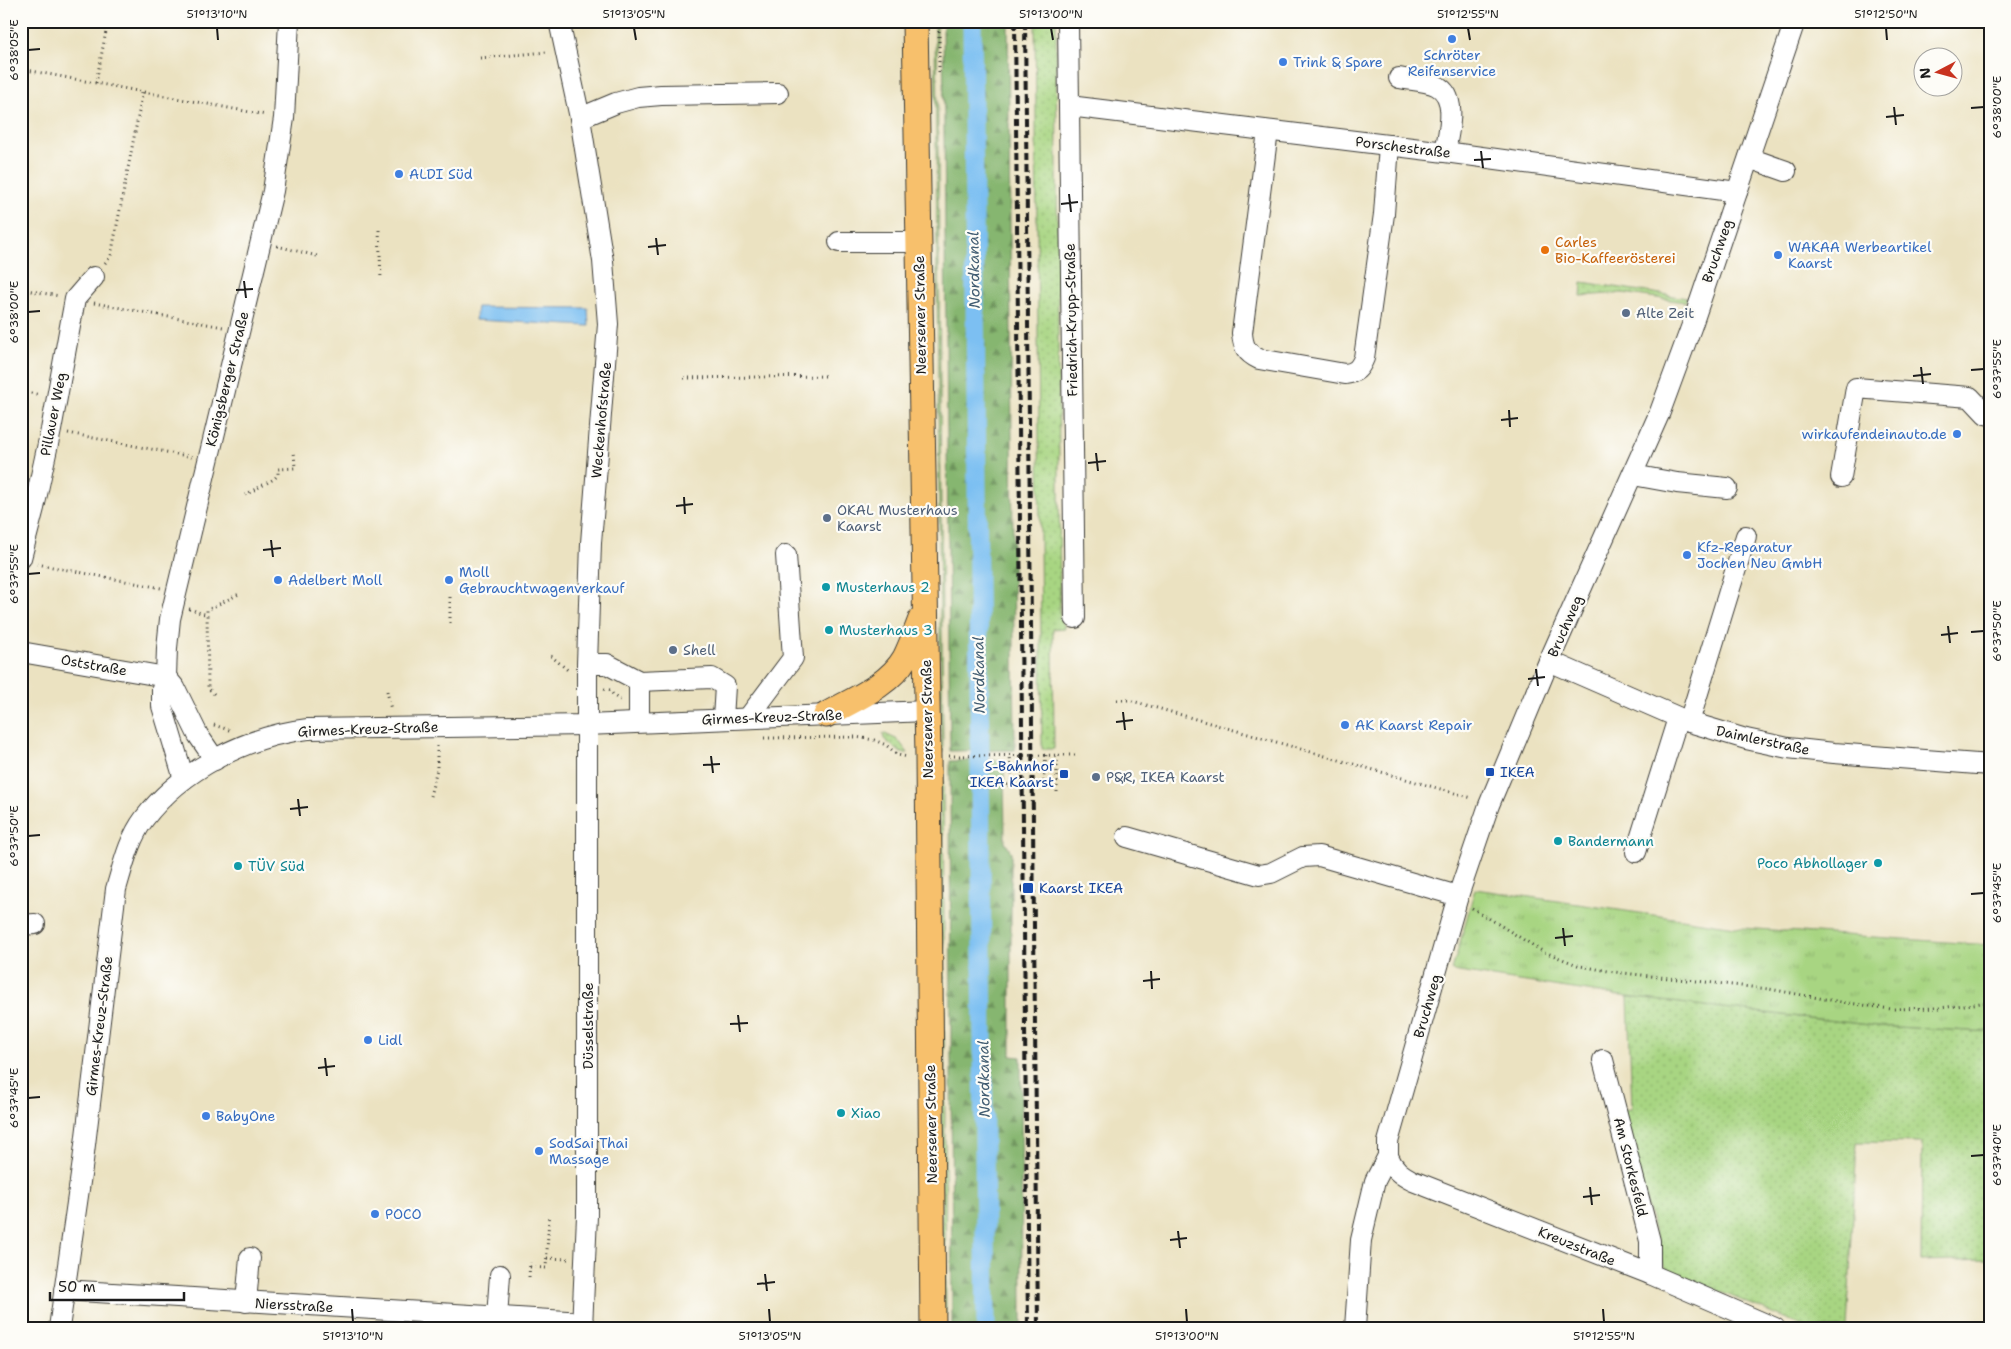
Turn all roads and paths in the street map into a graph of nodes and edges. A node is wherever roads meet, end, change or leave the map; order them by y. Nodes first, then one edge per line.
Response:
1 (108, 21) edge
2 (289, 21) edge
3 (559, 21) edge
4 (915, 21) edge
5 (1068, 21) edge
6 (1796, 21) edge
7 (565, 51) junction
8 (480, 58) dead end
9 (21, 69) edge
10 (1399, 78) dead end
11 (96, 83) junction
12 (142, 91) junction
13 (778, 93) dead end
14 (1069, 106) junction
15 (284, 118) junction
16 (580, 118) junction
17 (1268, 131) junction
18 (1389, 145) junction
19 (1445, 152) junction
20 (1749, 158) junction
21 (1786, 171) dead end
22 (1737, 192) junction
23 (379, 230) dead end
24 (839, 242) dead end
25 (918, 242) junction
26 (275, 245) dead end
27 (318, 256) dead end
28 (94, 277) joint
29 (381, 279) dead end
30 (21, 289) edge
31 (75, 299) junction
32 (239, 330) junction
33 (828, 376) dead end
34 (684, 378) dead end
35 (1990, 415) edge
36 (51, 430) junction
37 (294, 450) dead end
38 (207, 460) junction
39 (1633, 474) junction
40 (1841, 477) dead end
41 (1727, 488) dead end
42 (245, 495) dead end
43 (1746, 536) dead end
44 (786, 555) dead end
45 (26, 560) edge
46 (175, 591) junction
47 (239, 594) dead end
48 (450, 597) dead end
49 (925, 604) junction
50 (201, 614) dead end
51 (207, 614) junction
52 (1075, 618) dead end
53 (450, 624) dead end
54 (21, 652) edge
55 (1549, 661) junction
56 (587, 664) junction
57 (166, 677) junction
58 (639, 681) junction
59 (387, 691) dead end
60 (214, 694) dead end
61 (1117, 700) dead end
62 (392, 711) dead end
63 (927, 711) junction
64 (826, 715) junction
65 (748, 718) junction
66 (723, 719) junction
67 (1683, 720) junction
68 (639, 722) junction
69 (209, 723) dead end
70 (586, 724) junction
71 (438, 727) junction
72 (234, 732) dead end
73 (1046, 755) junction
74 (1057, 755) junction
75 (1076, 755) dead end
76 (958, 756) dead end
77 (1010, 756) junction
78 (216, 760) junction
79 (1990, 765) edge
80 (184, 779) junction
81 (1007, 785) dead end
82 (1043, 786) dead end
83 (1057, 792) dead end
84 (430, 796) dead end
85 (1489, 805) junction
86 (1127, 837) dead end
87 (1636, 852) dead end
88 (1458, 896) junction
89 (1990, 1002) edge
90 (1603, 1060) dead end
91 (1388, 1156) junction
92 (549, 1217) dead end
93 (250, 1258) dead end
94 (1650, 1274) junction
95 (500, 1275) dead end
96 (529, 1277) dead end
97 (64, 1290) junction
98 (246, 1302) junction
99 (497, 1316) junction
100 (583, 1325) edge
101 (59, 1328) edge
102 (932, 1328) edge
103 (1355, 1328) edge
104 (1775, 1328) edge

1 - 11 path
2 - 15 street, Königsberger Straße
3 - 7 street, Weckenhofstraße
4 - 25 main road, Neersener Straße
5 - 14 street, Friedrich-Krupp-Straße
6 - 20 street, Bruchweg
7 - 8 path
7 - 16 street, Weckenhofstraße
9 - 11 path
10 - 19 street
11 - 12 path
12 - 15 path
12 - 28 path
13 - 16 street
14 - 17 street, Porschestraße
14 - 52 street, Friedrich-Krupp-Straße
15 - 32 street, Königsberger Straße
16 - 56 street, Weckenhofstraße
17 - 18 street, Porschestraße
17 - 18 street
18 - 19 street, Porschestraße
19 - 22 street, Porschestraße
20 - 21 street
20 - 22 street, Bruchweg
22 - 39 street, Bruchweg
23 - 29 path
24 - 25 street
25 - 49 main road, Neersener Straße
26 - 27 path
28 - 31 street
30 - 31 path
31 - 32 path
31 - 36 street, Pillauer Weg
32 - 38 street, Königsberger Straße
33 - 34 path
35 - 40 street
36 - 38 path
36 - 45 street, Pillauer Weg
37 - 42 path
38 - 46 street, Königsberger Straße
39 - 41 street
39 - 55 street, Bruchweg
43 - 67 street
44 - 65 street
45 - 46 path
46 - 57 street, Königsberger Straße
47 - 51 path
48 - 53 path
49 - 63 main road, Neersener Straße
49 - 64 main road
50 - 51 path
51 - 60 path
54 - 57 street, Oststraße
55 - 67 street, Daimlerstraße
55 - 85 street, Bruchweg
56 - 58 street
56 - 70 street, Weckenhofstraße
57 - 78 street
57 - 80 street, Königsberger Straße
58 - 66 street
58 - 68 street
59 - 62 path
61 - 85 path
63 - 64 street, Girmes-Kreuz-Straße
63 - 102 main road, Neersener Straße
64 - 65 street, Girmes-Kreuz-Straße
65 - 66 street, Girmes-Kreuz-Straße
66 - 68 street, Girmes-Kreuz-Straße
67 - 79 street, Daimlerstraße
67 - 87 street
68 - 70 street, Girmes-Kreuz-Straße
69 - 72 path
70 - 71 street, Girmes-Kreuz-Straße
70 - 100 street, Düsselstraße
71 - 78 street, Girmes-Kreuz-Straße
71 - 84 path
73 - 74 path
73 - 77 path
73 - 82 path
74 - 75 path
74 - 83 path
76 - 77 path
77 - 81 path
78 - 80 street, Girmes-Kreuz-Straße
80 - 97 street, Girmes-Kreuz-Straße
85 - 88 street, Bruchweg
86 - 88 street
88 - 89 path
88 - 91 street, Bruchweg
90 - 94 street, Am Storkesfeld
91 - 94 street, Kreuzstraße
91 - 103 street, Bruchweg
92 - 96 path
93 - 98 street
94 - 104 street, Kreuzstraße
95 - 99 street
97 - 98 street, Niersstraße
97 - 101 street, Girmes-Kreuz-Straße
98 - 99 street, Niersstraße
99 - 100 street, Niersstraße

